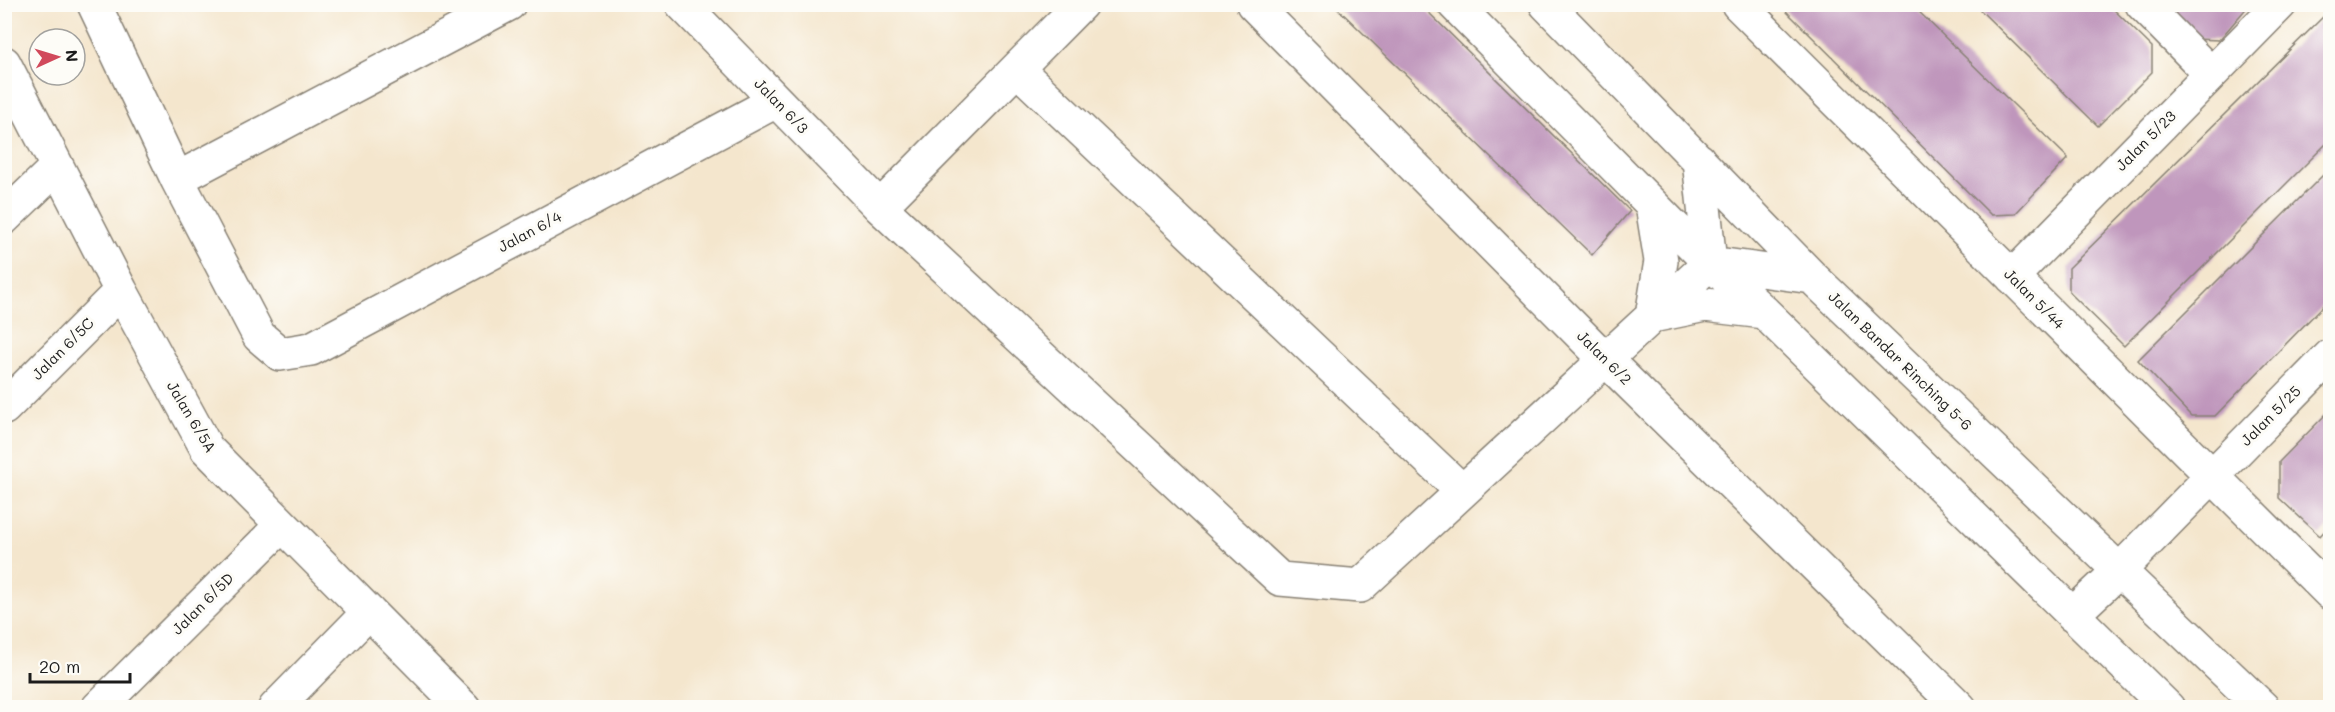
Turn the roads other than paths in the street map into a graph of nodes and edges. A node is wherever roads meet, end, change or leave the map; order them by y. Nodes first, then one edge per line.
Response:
1 (94, 4) edge
2 (509, 4) edge
3 (682, 4) edge
4 (1081, 4) edge
5 (1254, 4) edge
6 (1454, 4) edge
7 (1546, 4) edge
8 (1738, 4) edge
9 (2142, 4) edge
10 (2280, 4) edge
11 (4, 63) edge
12 (1017, 69) junction
13 (2211, 74) junction
14 (776, 101) junction
15 (1699, 160) junction
16 (57, 167) junction
17 (177, 179) junction
18 (1652, 205) junction
19 (880, 207) junction
20 (4, 218) edge
21 (1710, 263) junction
22 (1812, 277) junction
23 (2012, 277) junction
24 (121, 291) junction
25 (1764, 312) junction
26 (1652, 316) junction
27 (2331, 356) edge
28 (1605, 359) junction
29 (4, 408) edge
30 (2212, 476) junction
31 (1462, 491) junction
32 (282, 525) junction
33 (2119, 570) junction
34 (2331, 593) edge
35 (369, 612) junction
36 (2072, 615) junction
37 (98, 708) edge
38 (275, 708) edge
39 (464, 708) edge
40 (1960, 708) edge
41 (2168, 708) edge
42 (2263, 708) edge

1 - 17 street
2 - 17 street
3 - 14 street, Jalan 6/3
4 - 12 street
5 - 28 street, Jalan 6/2
6 - 18 street
7 - 15 street, Jalan Bandar Rinching 5-6
8 - 23 street, Jalan 5/44
9 - 13 street
10 - 13 street, Jalan 5/23
11 - 16 street, Jalan 6/5A
12 - 19 street
12 - 31 street
13 - 23 street, Jalan 5/23
14 - 17 street, Jalan 6/4
14 - 19 street, Jalan 6/3
15 - 21 street
15 - 22 street, Jalan Bandar Rinching 5-6
16 - 20 street
16 - 24 street, Jalan 6/5A
18 - 21 street
18 - 26 street
19 - 31 street, Jalan 6/3
21 - 22 street
21 - 25 street
21 - 26 street, Jalan 6/3
22 - 33 street, Jalan Bandar Rinching 5-6
23 - 30 street, Jalan 5/44
24 - 29 street, Jalan 6/5C
24 - 32 street, Jalan 6/5A
25 - 26 street
25 - 36 street
26 - 28 street, Jalan 6/3
27 - 30 street, Jalan 5/25
28 - 31 street, Jalan 6/3
28 - 40 street, Jalan 6/2
30 - 33 street, Jalan 5/25
30 - 34 street, Jalan 5/44
32 - 35 street, Jalan 6/5A
32 - 37 street, Jalan 6/5D
33 - 36 street, Jalan 5/25
33 - 42 street, Jalan Bandar Rinching 5-6
35 - 38 street
35 - 39 street, Jalan 6/5A
36 - 41 street

